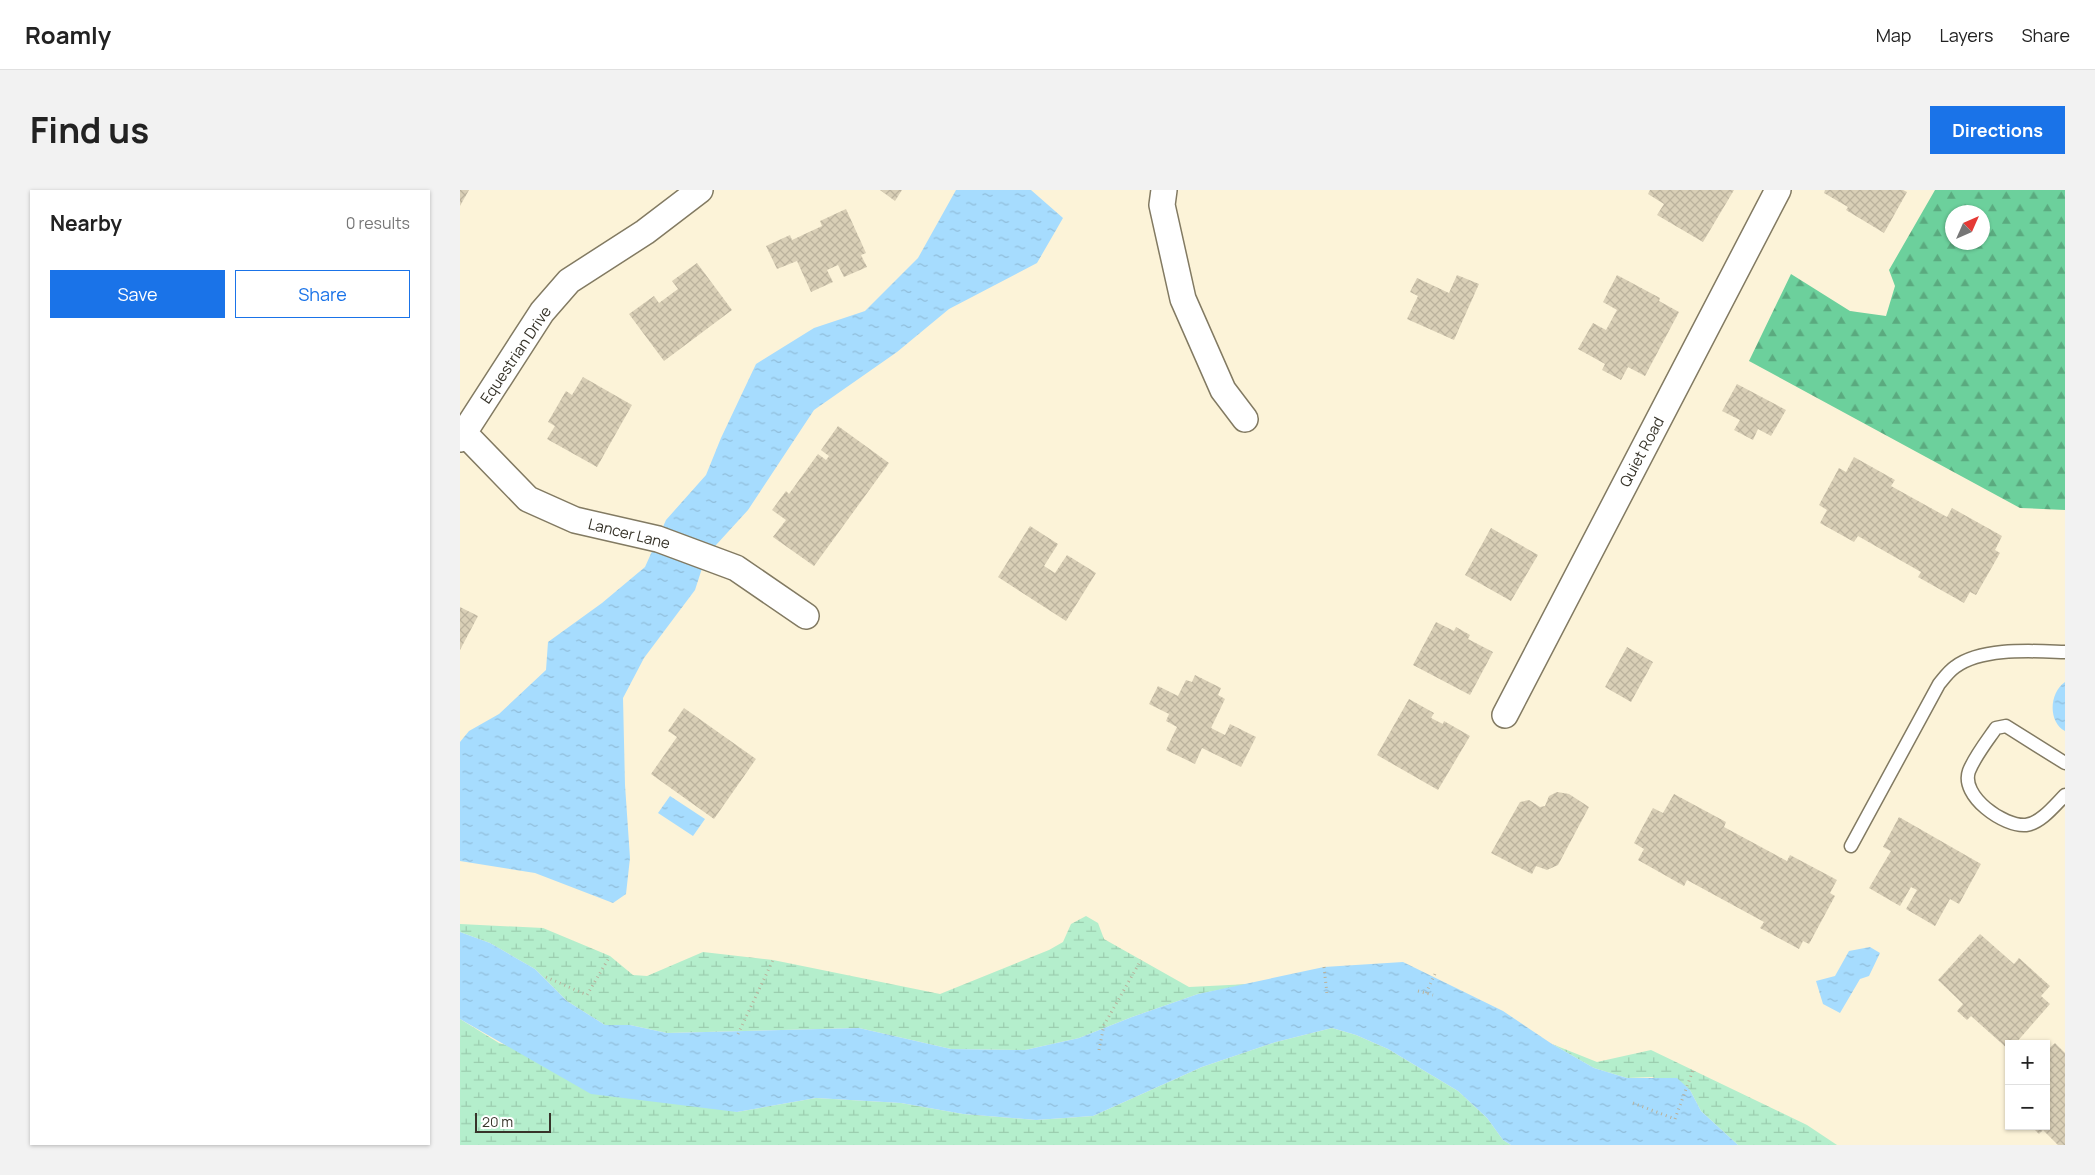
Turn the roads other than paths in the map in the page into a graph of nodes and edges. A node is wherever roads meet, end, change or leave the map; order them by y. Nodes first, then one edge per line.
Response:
1 (700, 190) edge
2 (1164, 190) edge
3 (1778, 190) edge
4 (1245, 419) dead end
5 (462, 436) edge
6 (806, 616) dead end
7 (2065, 652) edge
8 (1505, 715) dead end
9 (2065, 762) edge
10 (2065, 795) edge
11 (1851, 846) dead end

1 - 5 street, Equestrian Drive
2 - 4 street
3 - 8 street, Quiet Road
5 - 6 street, Lancer Lane
7 - 11 lane
9 - 10 lane

